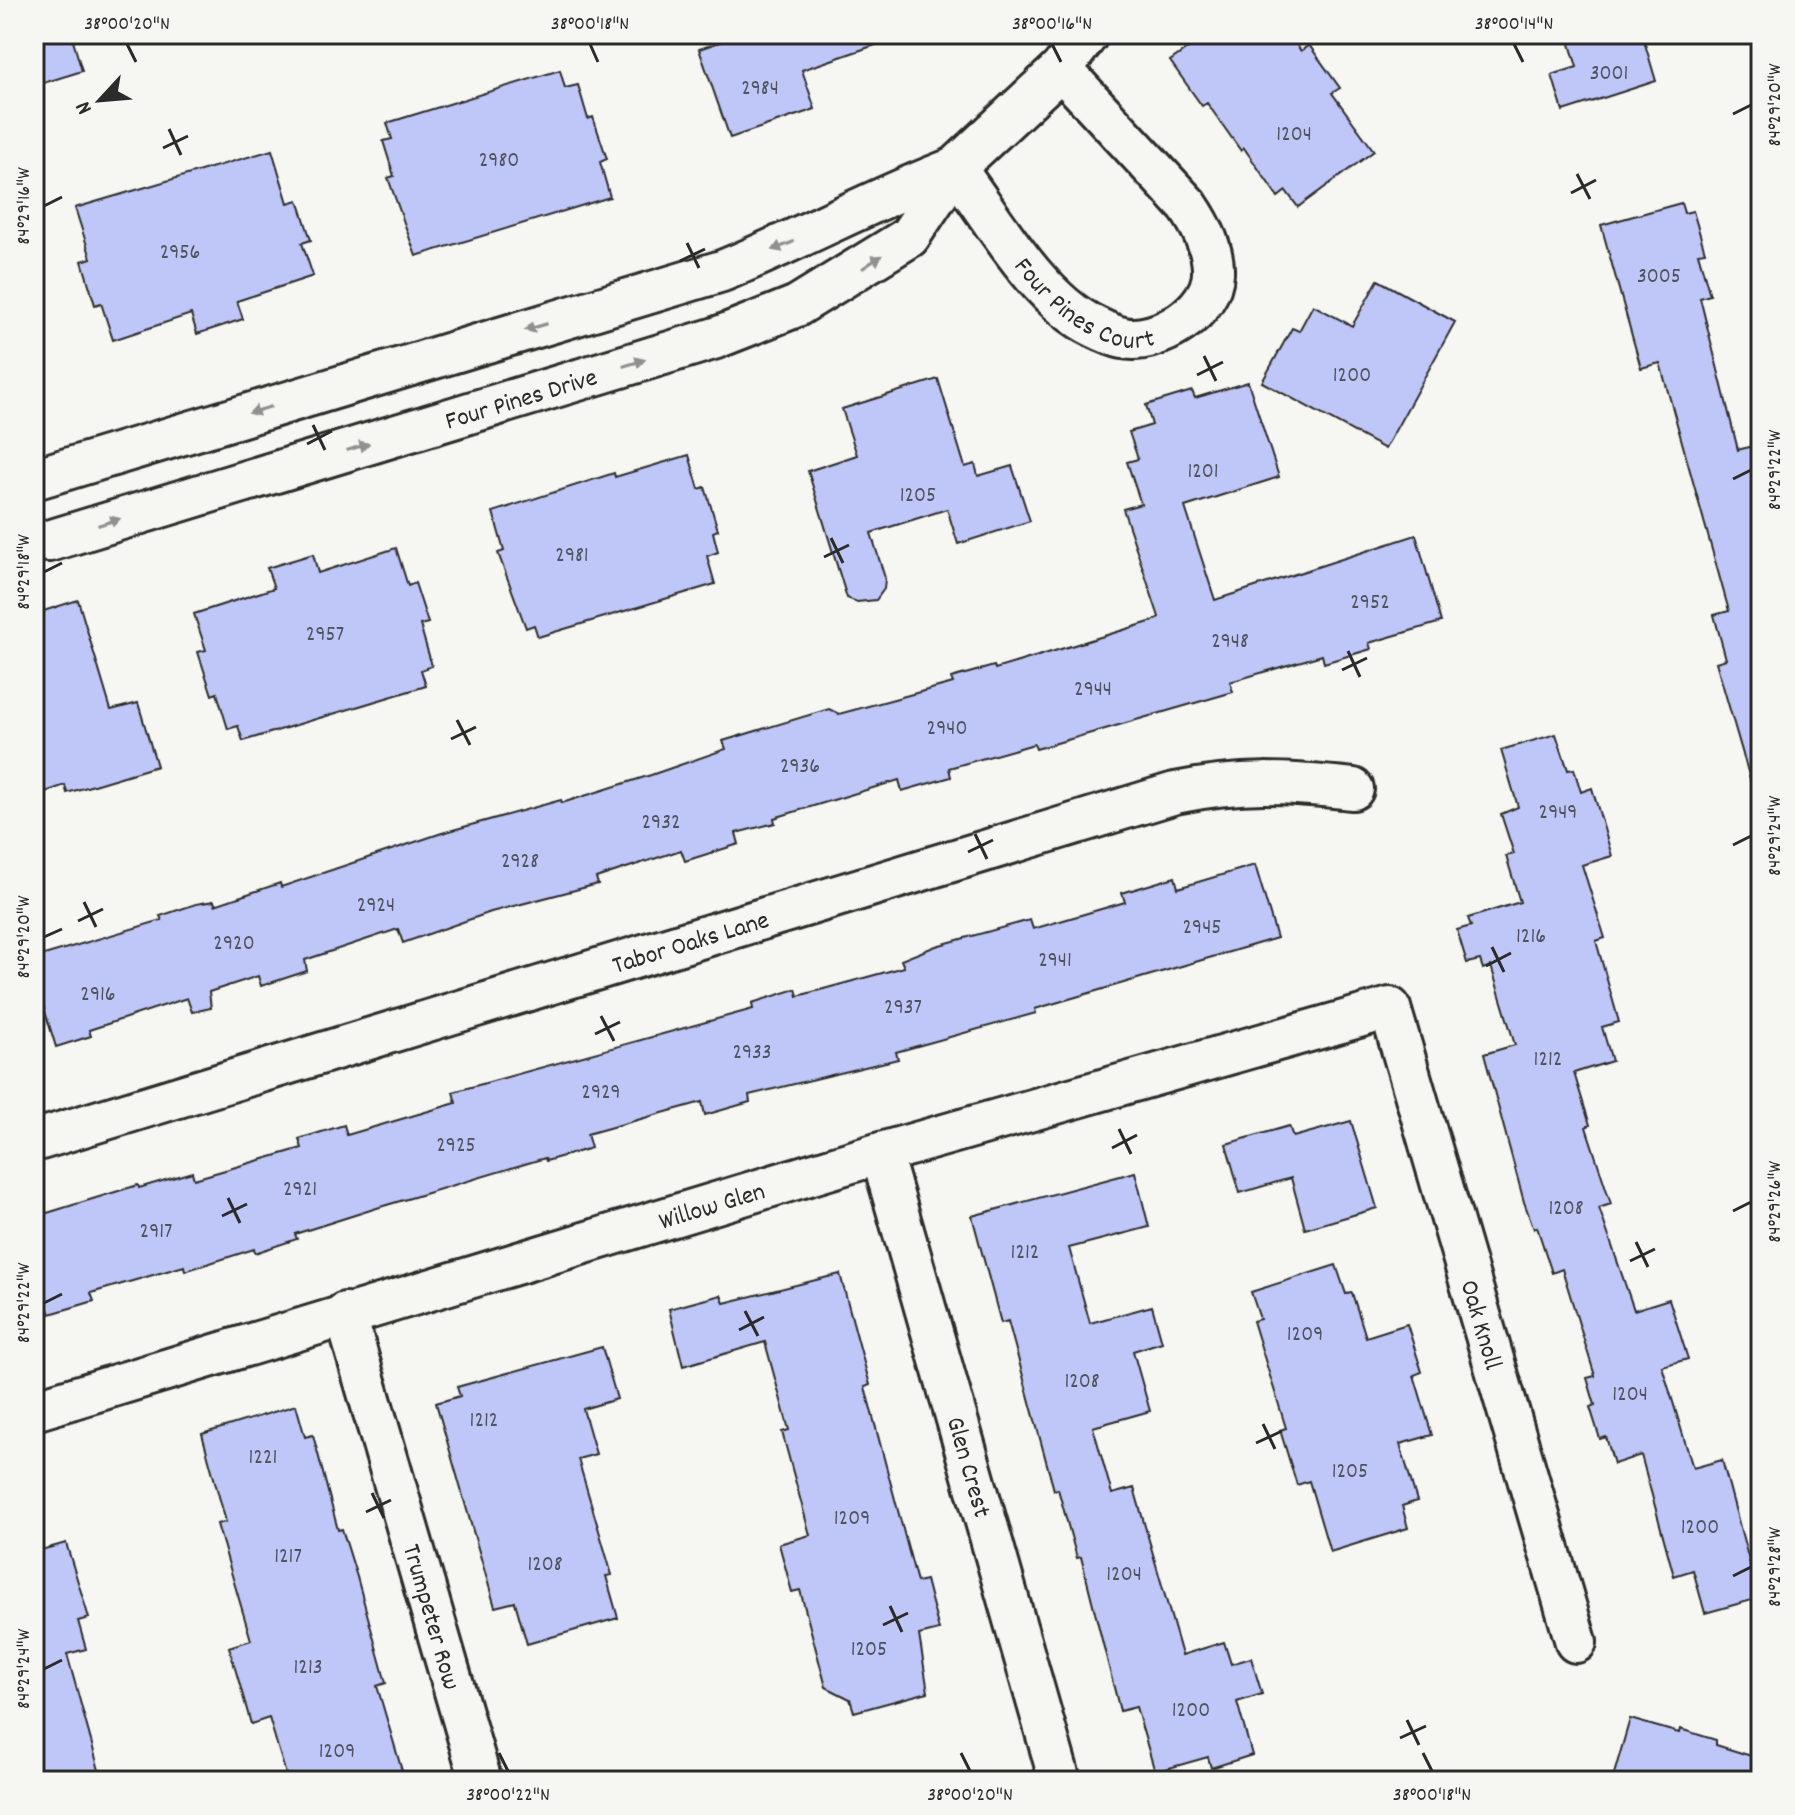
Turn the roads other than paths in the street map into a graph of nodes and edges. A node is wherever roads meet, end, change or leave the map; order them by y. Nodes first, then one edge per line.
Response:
1 (1088, 34) edge
2 (1061, 69) junction
3 (955, 168) junction
4 (34, 479) edge
5 (34, 540) edge
6 (1353, 789) dead end
7 (1390, 1008) joint
8 (34, 1141) edge
9 (881, 1153) junction
10 (345, 1313) junction
11 (34, 1410) edge
12 (1576, 1642) dead end
13 (481, 1781) edge
14 (1060, 1781) edge

1 - 2 street, Four Pines Drive
2 - 3 street, Four Pines Drive
2 - 3 street, Four Pines Court
3 -> 4 street, Four Pines Drive
5 -> 3 street, Four Pines Drive
6 - 8 street, Tabor Oaks Lane
7 - 9 street, Willow Glen
7 - 12 street, Oak Knoll
9 - 10 street, Willow Glen
9 - 14 street, Glen Crest
10 - 11 street, Willow Glen
10 - 13 street, Trumpeter Row

